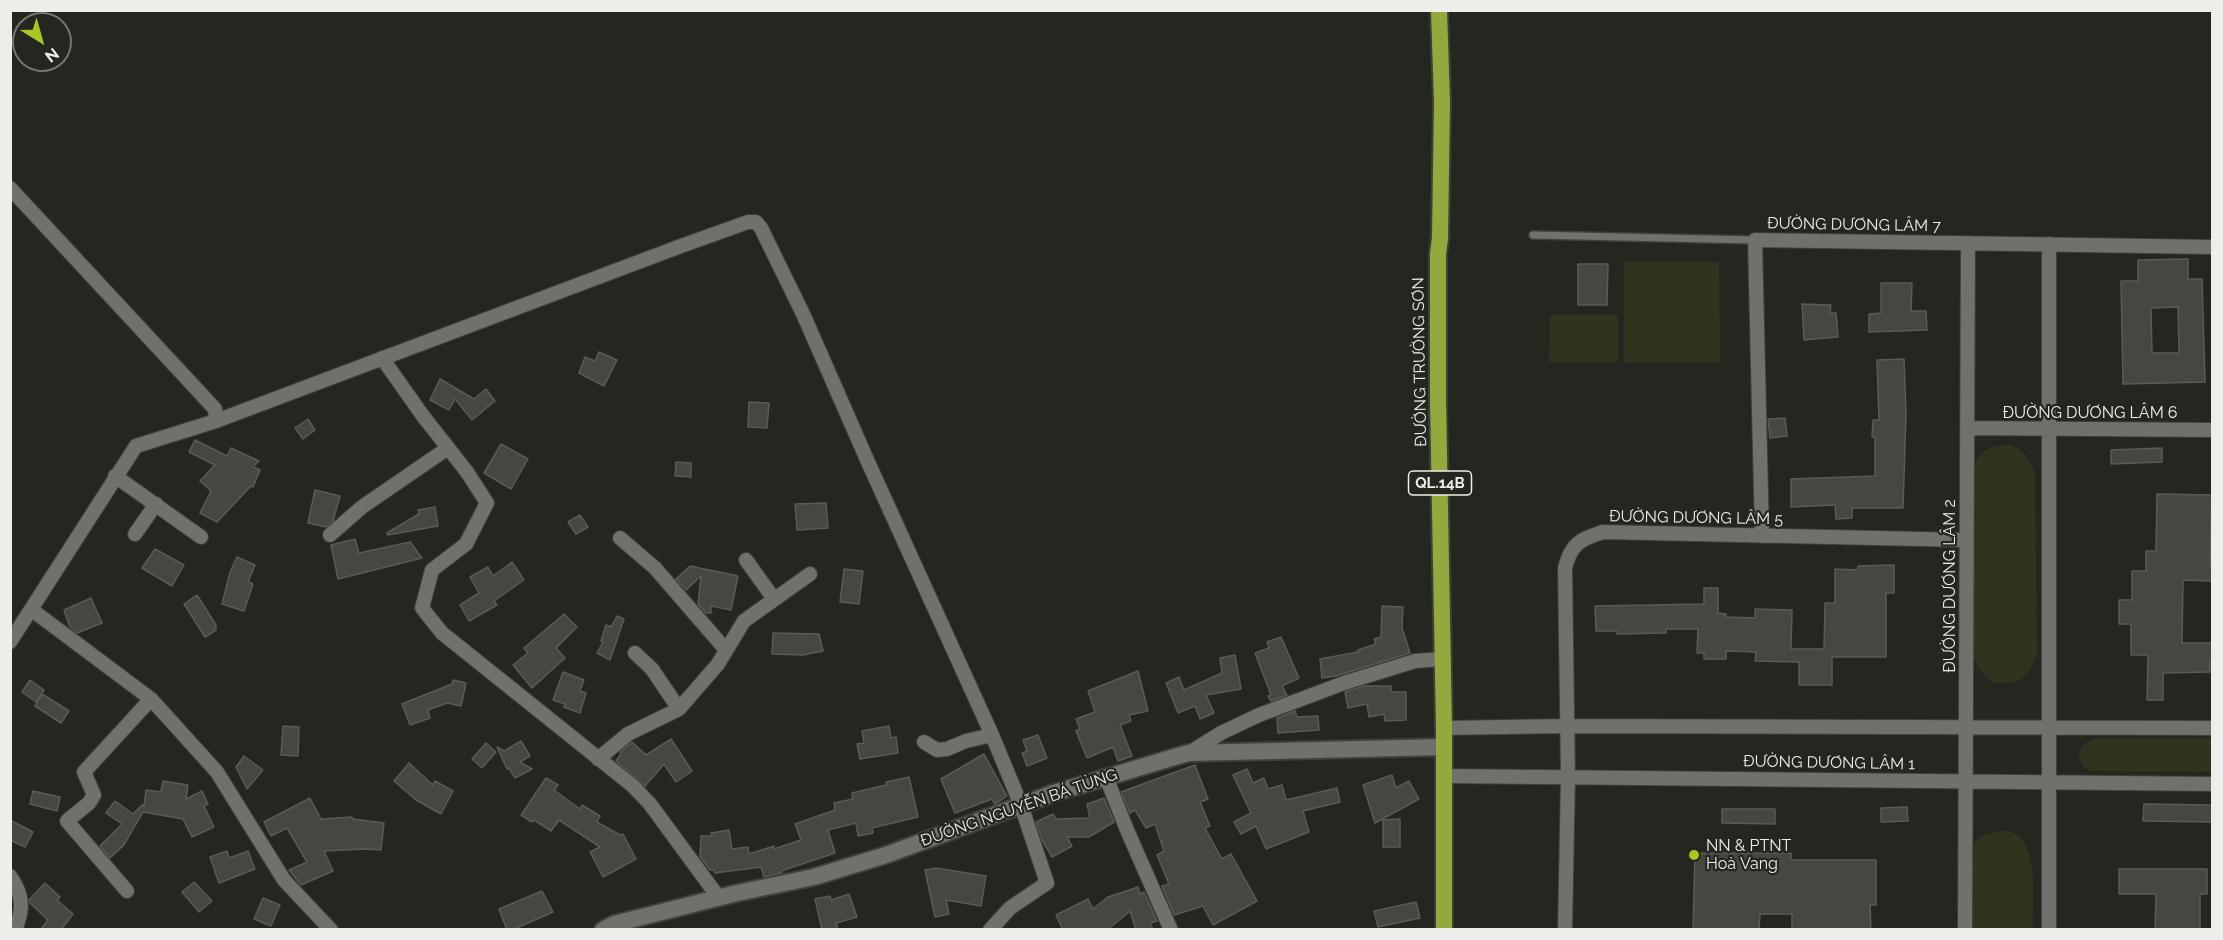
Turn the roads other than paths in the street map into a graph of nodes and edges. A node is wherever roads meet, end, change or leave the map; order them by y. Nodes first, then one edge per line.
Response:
1 (1438, 10) edge
2 (10, 188) edge
3 (1533, 235) dead end
4 (1755, 240) junction
5 (1968, 243) junction
6 (2049, 244) junction
7 (2212, 247) edge
8 (382, 358) junction
9 (216, 421) junction
10 (1967, 428) junction
11 (2049, 429) junction
12 (2212, 430) edge
13 (448, 448) junction
14 (115, 476) junction
15 (156, 504) junction
16 (135, 534) dead end
17 (330, 535) dead end
18 (1762, 536) junction
19 (201, 537) dead end
20 (620, 538) dead end
21 (1966, 540) junction
22 (746, 560) dead end
23 (810, 574) dead end
24 (774, 600) junction
25 (32, 610) junction
26 (10, 642) edge
27 (726, 650) junction
28 (635, 653) dead end
29 (1443, 658) junction
30 (151, 699) junction
31 (680, 710) junction
32 (1566, 726) junction
33 (1444, 728) junction
34 (1966, 728) junction
35 (2049, 728) junction
36 (2212, 728) edge
37 (992, 735) junction
38 (924, 742) dead end
39 (1444, 747) junction
40 (1188, 753) junction
41 (598, 759) junction
42 (1444, 776) junction
43 (1106, 777) junction
44 (1568, 777) junction
45 (1965, 781) junction
46 (2049, 782) junction
47 (2212, 784) edge
48 (1021, 805) junction
49 (10, 876) edge
50 (127, 891) dead end
51 (719, 898) junction
52 (15, 930) edge
53 (331, 930) edge
54 (603, 930) edge
55 (990, 930) edge
56 (1171, 930) edge
57 (1444, 930) edge
58 (1565, 930) edge
59 (1965, 930) edge
60 (2049, 930) edge

1 - 29 highway, ĐƯỜNG TRƯỜNG SƠN / QL.14B
2 - 9 street
3 - 4 lane
4 - 5 street, ĐƯỜNG DƯƠNG LÂM 7
4 - 18 street, ĐƯỜNG DƯƠNG LÂM 7
5 - 6 street, ĐƯỜNG DƯƠNG LÂM 7
5 - 10 street, ĐƯỜNG DƯƠNG LÂM 2
6 - 7 street, ĐƯỜNG DƯƠNG LÂM 7
6 - 11 street
8 - 9 street
8 - 13 street
8 - 37 street
9 - 14 street
10 - 11 street, ĐƯỜNG DƯƠNG LÂM 6
10 - 21 street, ĐƯỜNG DƯƠNG LÂM 2
11 - 12 street, ĐƯỜNG DƯƠNG LÂM 6
11 - 35 street
13 - 17 street
13 - 41 street
14 - 15 street
14 - 25 street
15 - 16 street
15 - 19 street
18 - 21 street, ĐƯỜNG DƯƠNG LÂM 5
18 - 32 street, ĐƯỜNG DƯƠNG LÂM 5
20 - 27 street
21 - 34 street, ĐƯỜNG DƯƠNG LÂM 2
22 - 24 street
23 - 24 street
24 - 27 street
25 - 26 street
25 - 30 street
27 - 31 street
28 - 31 street
29 - 33 highway, ĐƯỜNG TRƯỜNG SƠN / QL.14B
29 - 40 street
30 - 50 street
30 - 53 street
31 - 41 street
32 - 33 street
32 - 34 street
32 - 44 street, ĐƯỜNG DƯƠNG LÂM 5
33 - 39 highway, ĐƯỜNG TRƯỜNG SƠN / QL.14B
34 - 35 street
34 - 45 street, ĐƯỜNG DƯƠNG LÂM 2
35 - 36 street
35 - 46 street
37 - 38 street
37 - 48 street
39 - 40 main road, ĐƯỜNG NGUYỄN BÁ TÙNG
39 - 42 highway, ĐƯỜNG TRƯỜNG SƠN / QL.14B
40 - 43 main road, ĐƯỜNG NGUYỄN BÁ TÙNG
41 - 51 street
42 - 44 street, ĐƯỜNG DƯƠNG LÂM 1
42 - 57 highway, ĐƯỜNG TRƯỜNG SƠN / QL.14B
43 - 48 main road, ĐƯỜNG NGUYỄN BÁ TÙNG
43 - 56 street
44 - 45 street, ĐƯỜNG DƯƠNG LÂM 1
44 - 58 street, ĐƯỜNG DƯƠNG LÂM 5
45 - 46 street, ĐƯỜNG DƯƠNG LÂM 1
45 - 59 street, ĐƯỜNG DƯƠNG LÂM 2
46 - 47 street, ĐƯỜNG DƯƠNG LÂM 1
46 - 60 street
48 - 51 main road, ĐƯỜNG NGUYỄN BÁ TÙNG
48 - 55 street
49 - 52 street
51 - 54 main road, ĐƯỜNG NGUYỄN BÁ TÙNG

